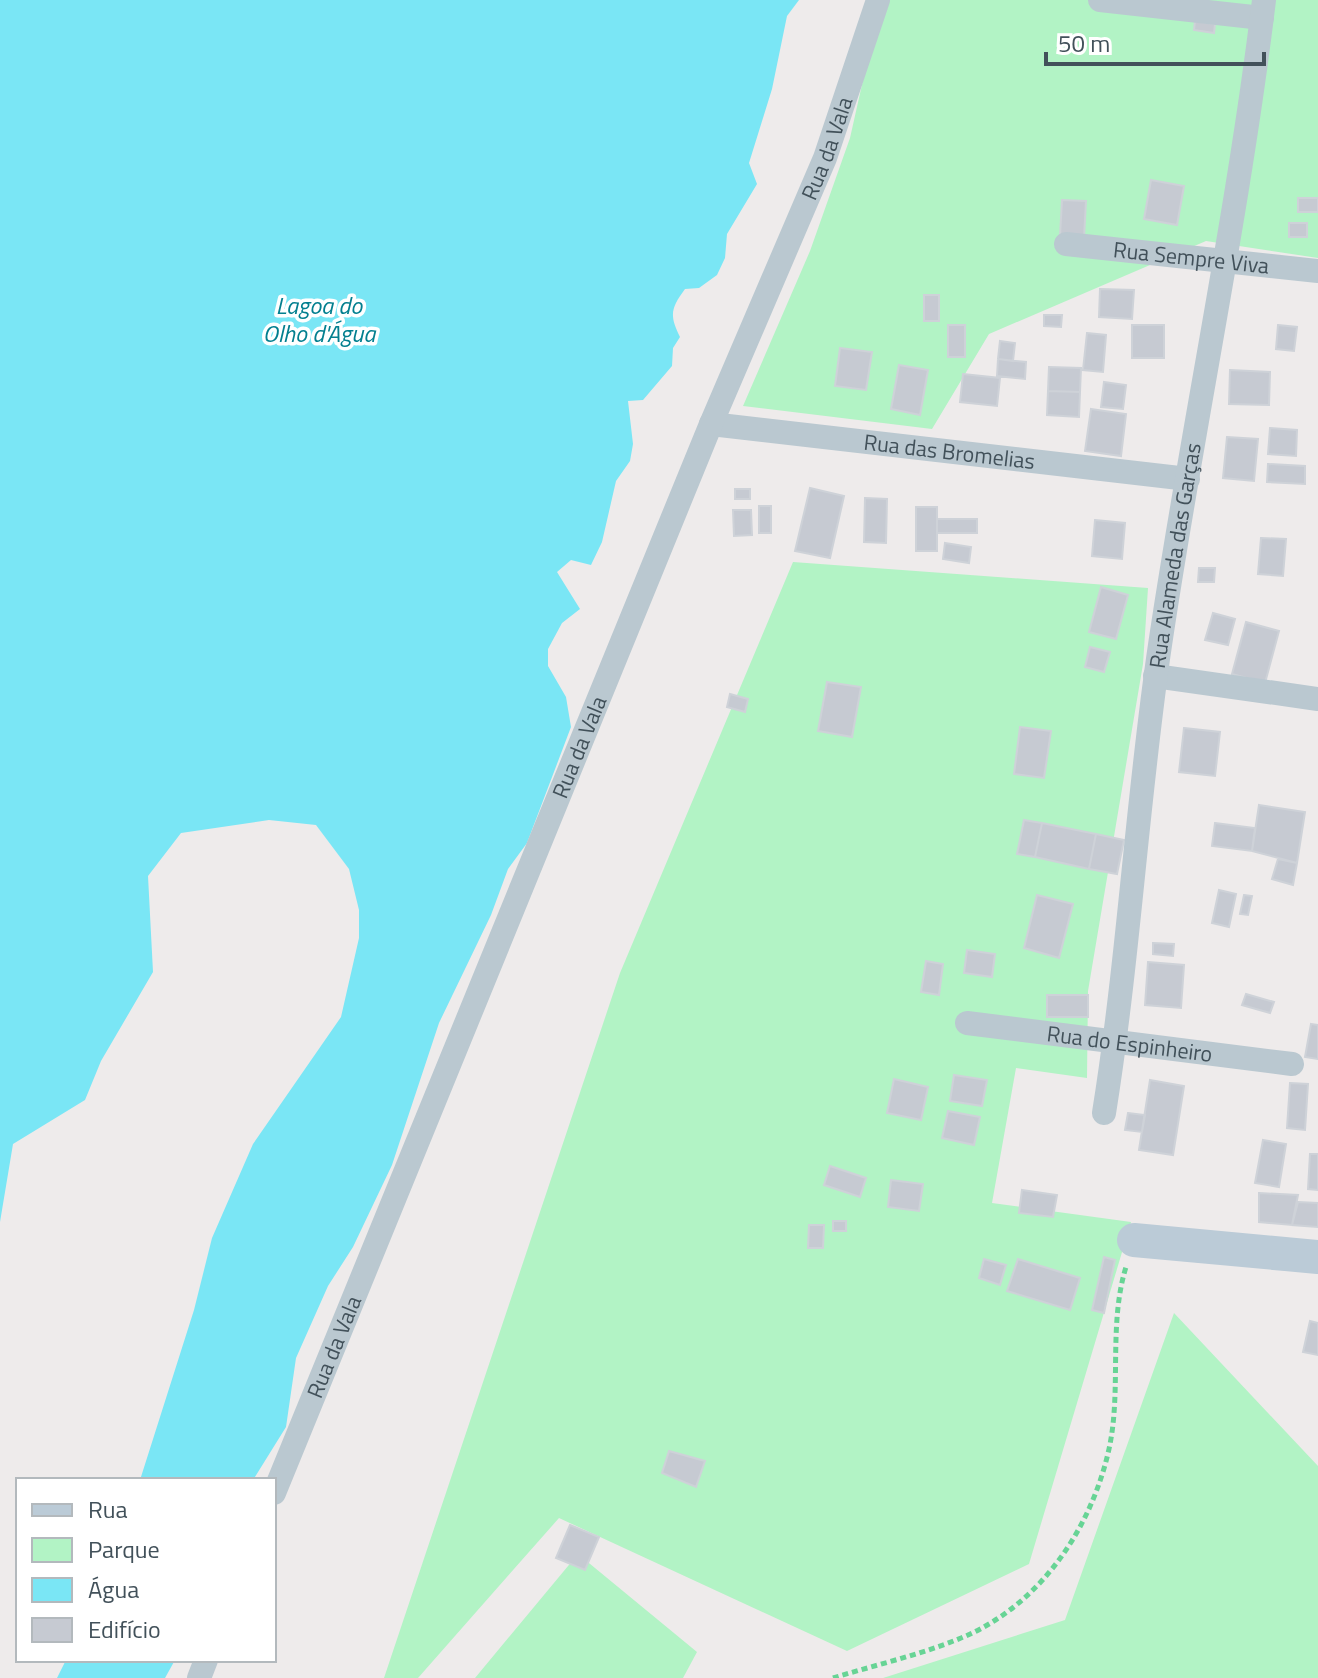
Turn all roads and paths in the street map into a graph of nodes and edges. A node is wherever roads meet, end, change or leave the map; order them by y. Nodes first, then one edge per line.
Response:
1 (878, 0) edge
2 (1100, 0) edge
3 (1263, 9) edge
4 (1066, 244) dead end
5 (1226, 259) junction
6 (1318, 271) edge
7 (711, 424) junction
8 (1188, 479) junction
9 (1155, 676) junction
10 (1318, 699) edge
11 (967, 1023) dead end
12 (1115, 1041) junction
13 (1292, 1064) dead end
14 (1104, 1113) dead end
15 (1134, 1240) dead end
16 (1318, 1257) edge
17 (1121, 1305) dead end
18 (276, 1488) edge
19 (833, 1678) edge

1 - 7 street, Rua da Vala
2 - 3 street
3 - 5 street, Rua Alameda das Garças
4 - 5 street, Rua Sempre Viva
5 - 6 street, Rua Sempre Viva
5 - 8 street, Rua Alameda das Garças
7 - 8 street, Rua das Bromelias
7 - 18 street, Rua da Vala
8 - 9 street, Rua Alameda das Garças
9 - 10 street
9 - 12 street, Rua Alameda das Garças
11 - 12 street, Rua do Espinheiro
12 - 13 street, Rua do Espinheiro
12 - 14 street, Rua Alameda das Garças
15 - 16 main road
17 - 19 path

